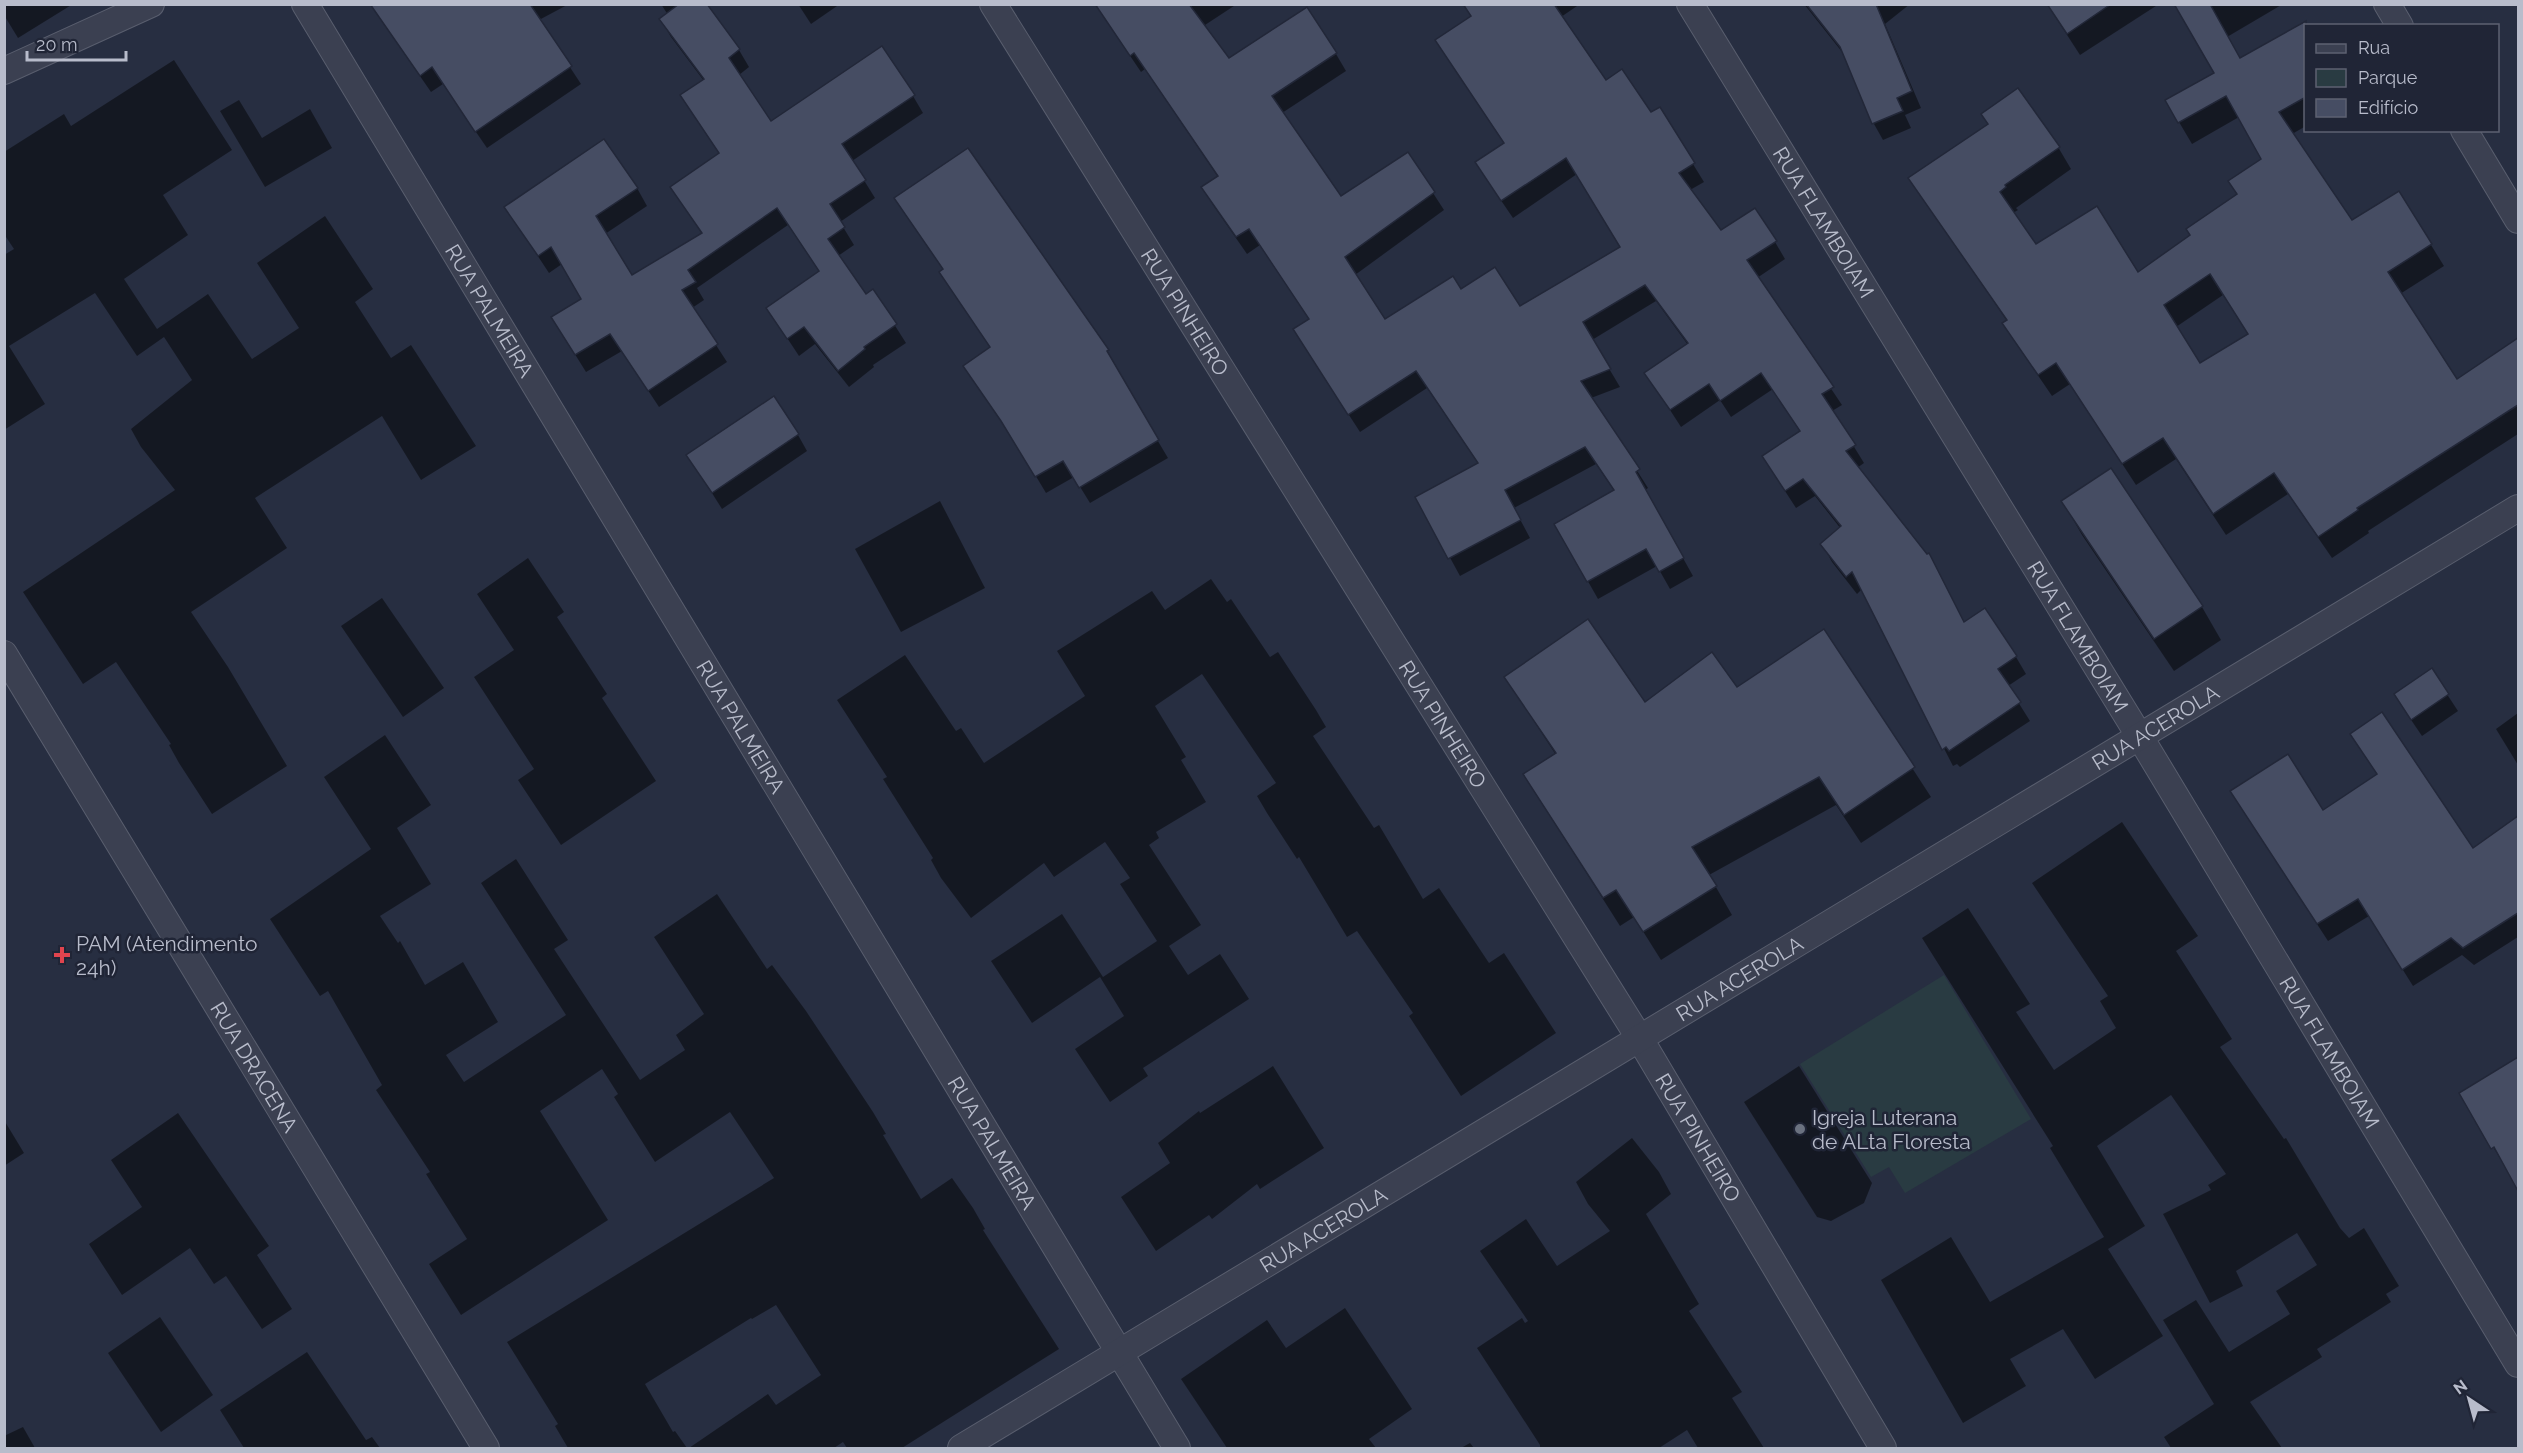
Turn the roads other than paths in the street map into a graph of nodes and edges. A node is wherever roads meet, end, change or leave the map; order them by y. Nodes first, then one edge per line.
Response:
1 (151, 4) edge
2 (305, 4) edge
3 (993, 4) edge
4 (1690, 4) edge
5 (2387, 4) edge
6 (2399, 24) edge
7 (4, 71) edge
8 (2465, 132) edge
9 (2518, 220) edge
10 (2518, 508) edge
11 (4, 654) edge
12 (2140, 737) junction
13 (1640, 1038) junction
14 (1120, 1353) junction
15 (2518, 1364) edge
16 (486, 1449) edge
17 (961, 1449) edge
18 (1177, 1449) edge
19 (1883, 1449) edge

1 - 7 street
2 - 14 street, RUA PALMEIRA
3 - 13 street, RUA PINHEIRO
4 - 12 street, RUA FLAMBOIAM
5 - 6 street
8 - 9 street
10 - 12 street, RUA ACEROLA
11 - 16 street, RUA DRACENA
12 - 13 street, RUA ACEROLA
12 - 15 street, RUA FLAMBOIAM
13 - 14 street, RUA ACEROLA
13 - 19 street, RUA PINHEIRO
14 - 17 street, RUA ACEROLA
14 - 18 street, RUA PALMEIRA

